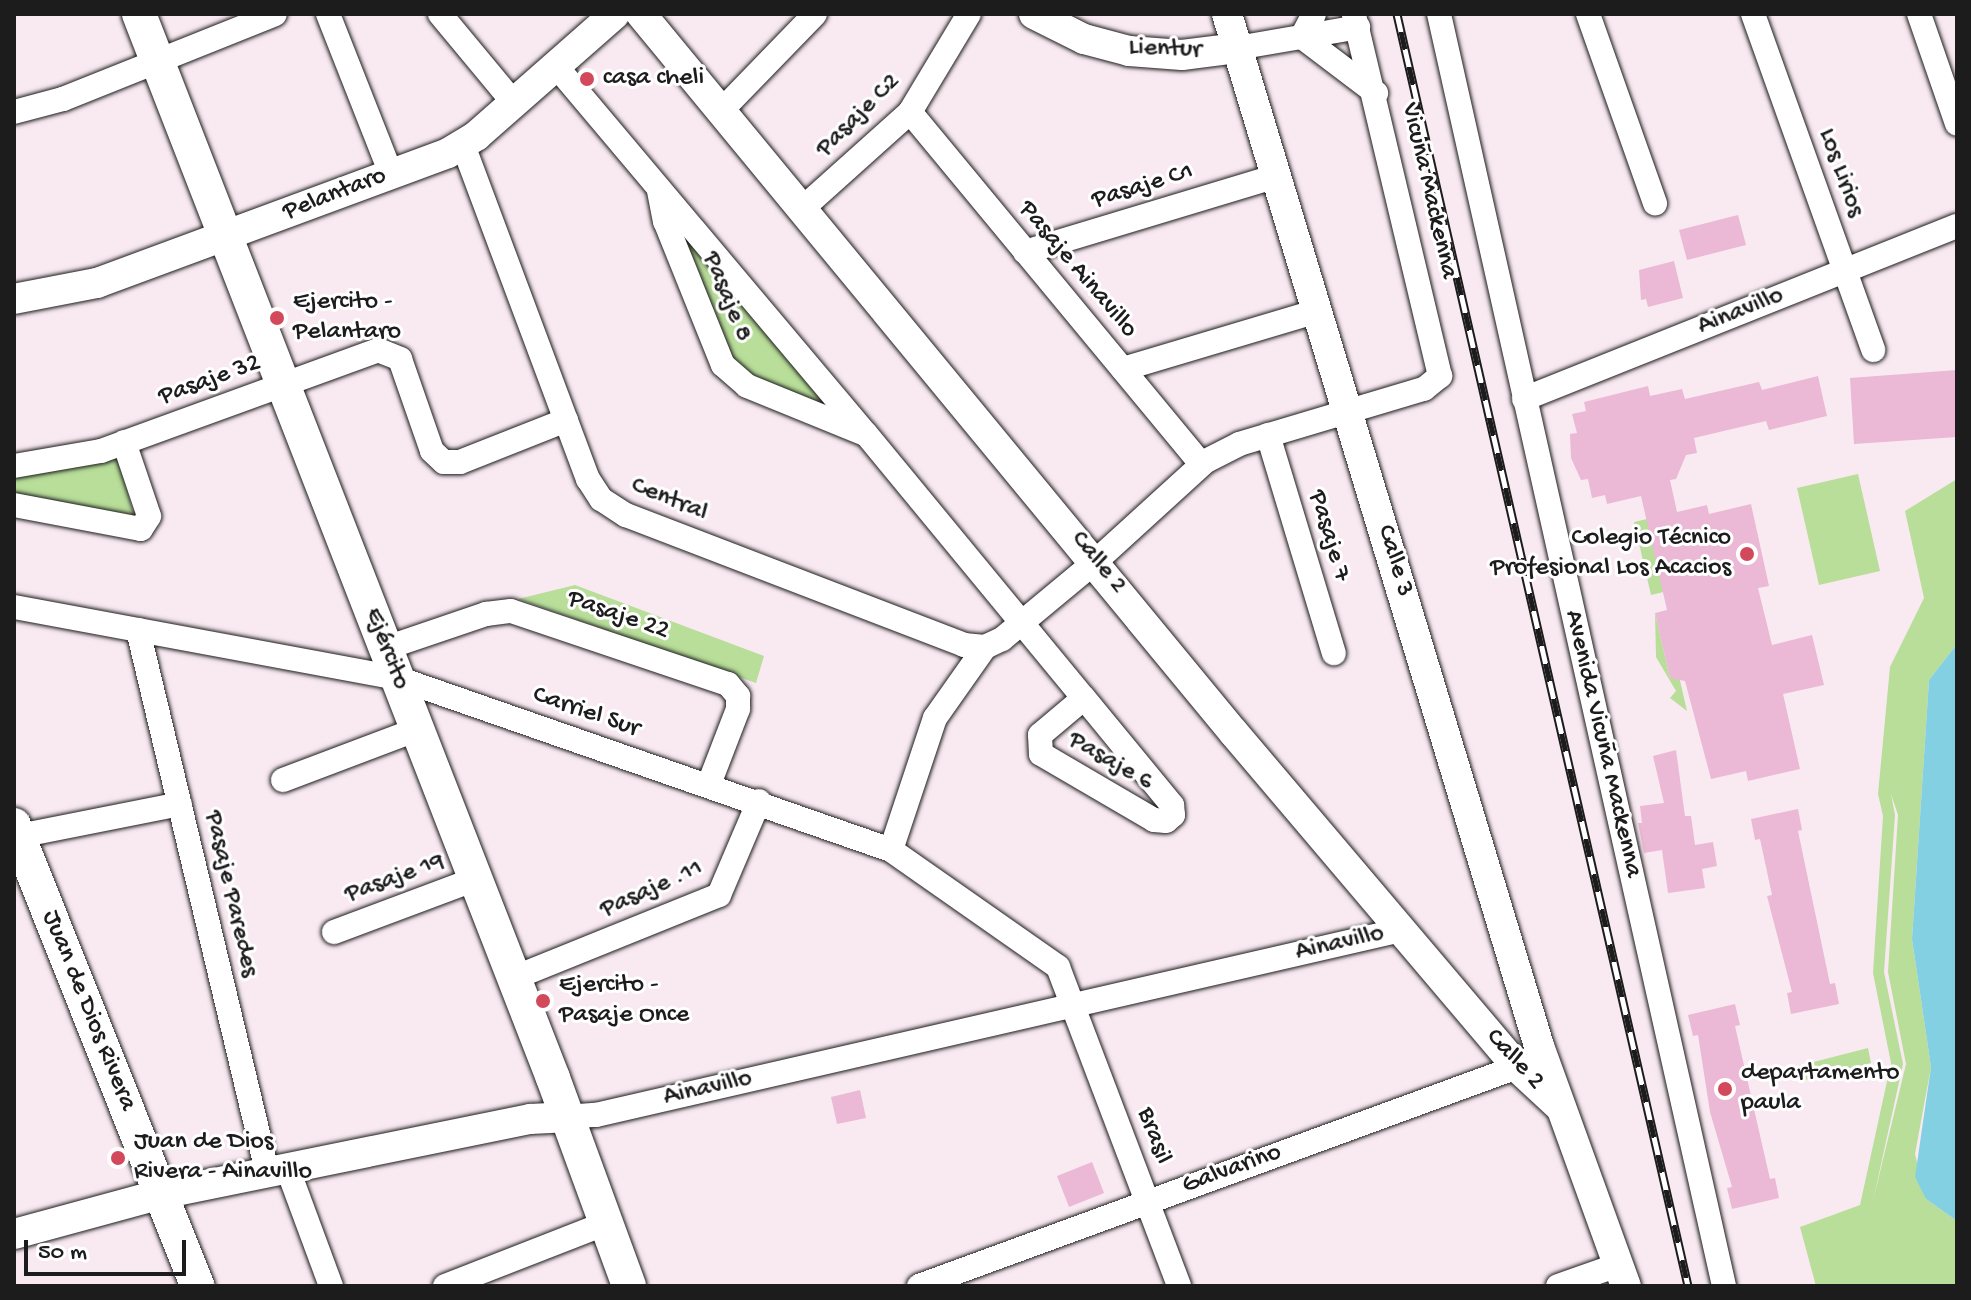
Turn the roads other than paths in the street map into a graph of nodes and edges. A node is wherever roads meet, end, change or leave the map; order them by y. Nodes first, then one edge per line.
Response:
1 (139, 14) edge
2 (275, 14) edge
3 (440, 14) edge
4 (615, 14) edge
5 (641, 14) edge
6 (815, 14) edge
7 (969, 14) edge
8 (1034, 14) edge
9 (1227, 14) edge
10 (1314, 14) edge
11 (1439, 14) edge
12 (1588, 14) edge
13 (1753, 14) edge
14 (1919, 14) edge
15 (336, 16) edge
16 (1356, 21) edge
17 (1302, 37) junction
18 (1237, 48) junction
19 (158, 63) junction
20 (556, 66) junction
21 (1376, 93) junction
22 (514, 103) junction
23 (721, 111) junction
24 (14, 112) edge
25 (910, 112) junction
26 (1957, 124) edge
27 (463, 145) junction
28 (391, 174) junction
29 (1276, 176) junction
30 (659, 188) junction
31 (1655, 203) dead end
32 (803, 208) junction
33 (1957, 226) edge
34 (225, 237) junction
35 (1025, 252) junction
36 (1845, 270) junction
37 (14, 299) edge
38 (1318, 311) junction
39 (1873, 350) dead end
40 (1123, 369) junction
41 (283, 384) junction
42 (1524, 399) junction
43 (1350, 411) junction
44 (566, 420) junction
45 (866, 434) junction
46 (1268, 435) junction
47 (124, 442) junction
48 (1201, 464) junction
49 (14, 466) edge
50 (14, 505) edge
51 (1096, 561) junction
52 (14, 607) edge
53 (1022, 623) junction
54 (138, 630) junction
55 (985, 647) junction
56 (1334, 653) dead end
57 (392, 663) junction
58 (1084, 698) junction
59 (418, 729) junction
60 (283, 780) dead end
61 (709, 784) junction
62 (759, 801) junction
63 (180, 804) junction
64 (16, 833) edge
65 (891, 850) junction
66 (476, 879) junction
67 (1401, 930) junction
68 (334, 932) dead end
69 (514, 978) junction
70 (1075, 1005) junction
71 (1539, 1046) junction
72 (1517, 1067) junction
73 (1560, 1107) junction
74 (565, 1117) junction
75 (277, 1169) junction
76 (161, 1194) junction
77 (1147, 1200) junction
78 (604, 1224) junction
79 (14, 1234) edge
80 (1622, 1276) edge
81 (197, 1286) edge
82 (331, 1286) edge
83 (445, 1286) edge
84 (629, 1286) edge
85 (919, 1286) edge
86 (1179, 1286) edge
87 (1558, 1286) edge
88 (1724, 1286) edge

1 - 19 main road, Ejército
2 - 19 street
3 - 22 street
4 - 20 street, Pelantaro
5 - 23 street, Calle 2
6 - 23 street
7 - 25 street, Pasaje C2
8 - 18 street, Lientur
9 - 18 street, Calle 3
10 - 17 street
11 - 42 street, Avenida Vicuña Mackenna
12 - 31 street
13 - 36 street, Los Lirios
14 - 26 street
15 - 28 street
16 - 17 street, Lientur
16 - 21 street, Vicuña Mackenna
17 - 18 street, Lientur
17 - 21 street
18 - 29 street, Calle 3
19 - 24 street
19 - 34 main road, Ejército
20 - 22 street, Pelantaro
20 - 30 street, Pasaje 8
21 - 43 street, Vicuña Mackenna
22 - 27 street, Pelantaro
23 - 32 street, Calle 2
25 - 32 street, Pasaje C2
25 - 35 street, Pasaje Ainavillo
27 - 28 street, Pelantaro
27 - 44 street, Central
28 - 34 street, Pelantaro
29 - 35 street, Pasaje C1
29 - 38 street, Calle 3
30 - 45 street, Pasaje 8
30 - 45 street, Pasaje 8
32 - 51 street, Calle 2
33 - 36 street, Ainavillo
34 - 37 street, Pelantaro
34 - 41 main road, Ejército
35 - 40 street, Pasaje Ainavillo
36 - 39 street, Los Lirios
36 - 42 street, Ainavillo
38 - 40 street
38 - 43 street, Calle 3
40 - 48 street, Pasaje Ainavillo
41 - 44 street, Pasaje 32
41 - 47 street, Pasaje 32
41 - 57 main road, Ejército
42 - 88 street, Avenida Vicuña Mackenna
43 - 46 street
43 - 71 street, Calle 3
44 - 55 street, Central
45 - 53 street, Pasaje 8
46 - 48 street
46 - 56 street, Pasaje 7
47 - 49 street, Pasaje 32
47 - 50 street
48 - 51 street
51 - 53 street
51 - 67 street, Calle 2
52 - 54 street, Carriel Sur
53 - 55 street
53 - 58 street, Pasaje 6
54 - 57 street, Carriel Sur
54 - 63 street, Pasaje Paredes
55 - 65 street
57 - 59 main road, Ejército
57 - 61 street, Carriel Sur
57 - 61 street, Pasaje 22
58 - 58 street, Pasaje 6
59 - 60 street
59 - 66 main road, Ejército
61 - 62 street, Carriel Sur
62 - 65 street, Carriel Sur
62 - 69 street, Pasaje .11
63 - 64 street
63 - 75 street, Pasaje Paredes
64 - 76 main road, Juan de Dios Rivera
65 - 70 street, Carriel Sur
66 - 68 street, Pasaje 19
66 - 69 main road, Ejército
67 - 70 street, Ainavillo
67 - 72 street, Calle 2
69 - 74 main road, Ejército
70 - 74 street, Ainavillo
70 - 77 street, Brasil
71 - 72 street, Galvarino
71 - 73 street, Calle 3
72 - 73 street, Calle 2
72 - 77 street, Galvarino
73 - 80 street
74 - 75 street, Ainavillo
74 - 78 main road, Ejército
75 - 76 street, Ainavillo
75 - 82 street, Pasaje Paredes
76 - 79 street, Ainavillo
76 - 81 main road, Juan de Dios Rivera
77 - 85 street, Galvarino
77 - 86 street, Brasil
78 - 83 street
78 - 84 main road, Ejército
80 - 87 street

